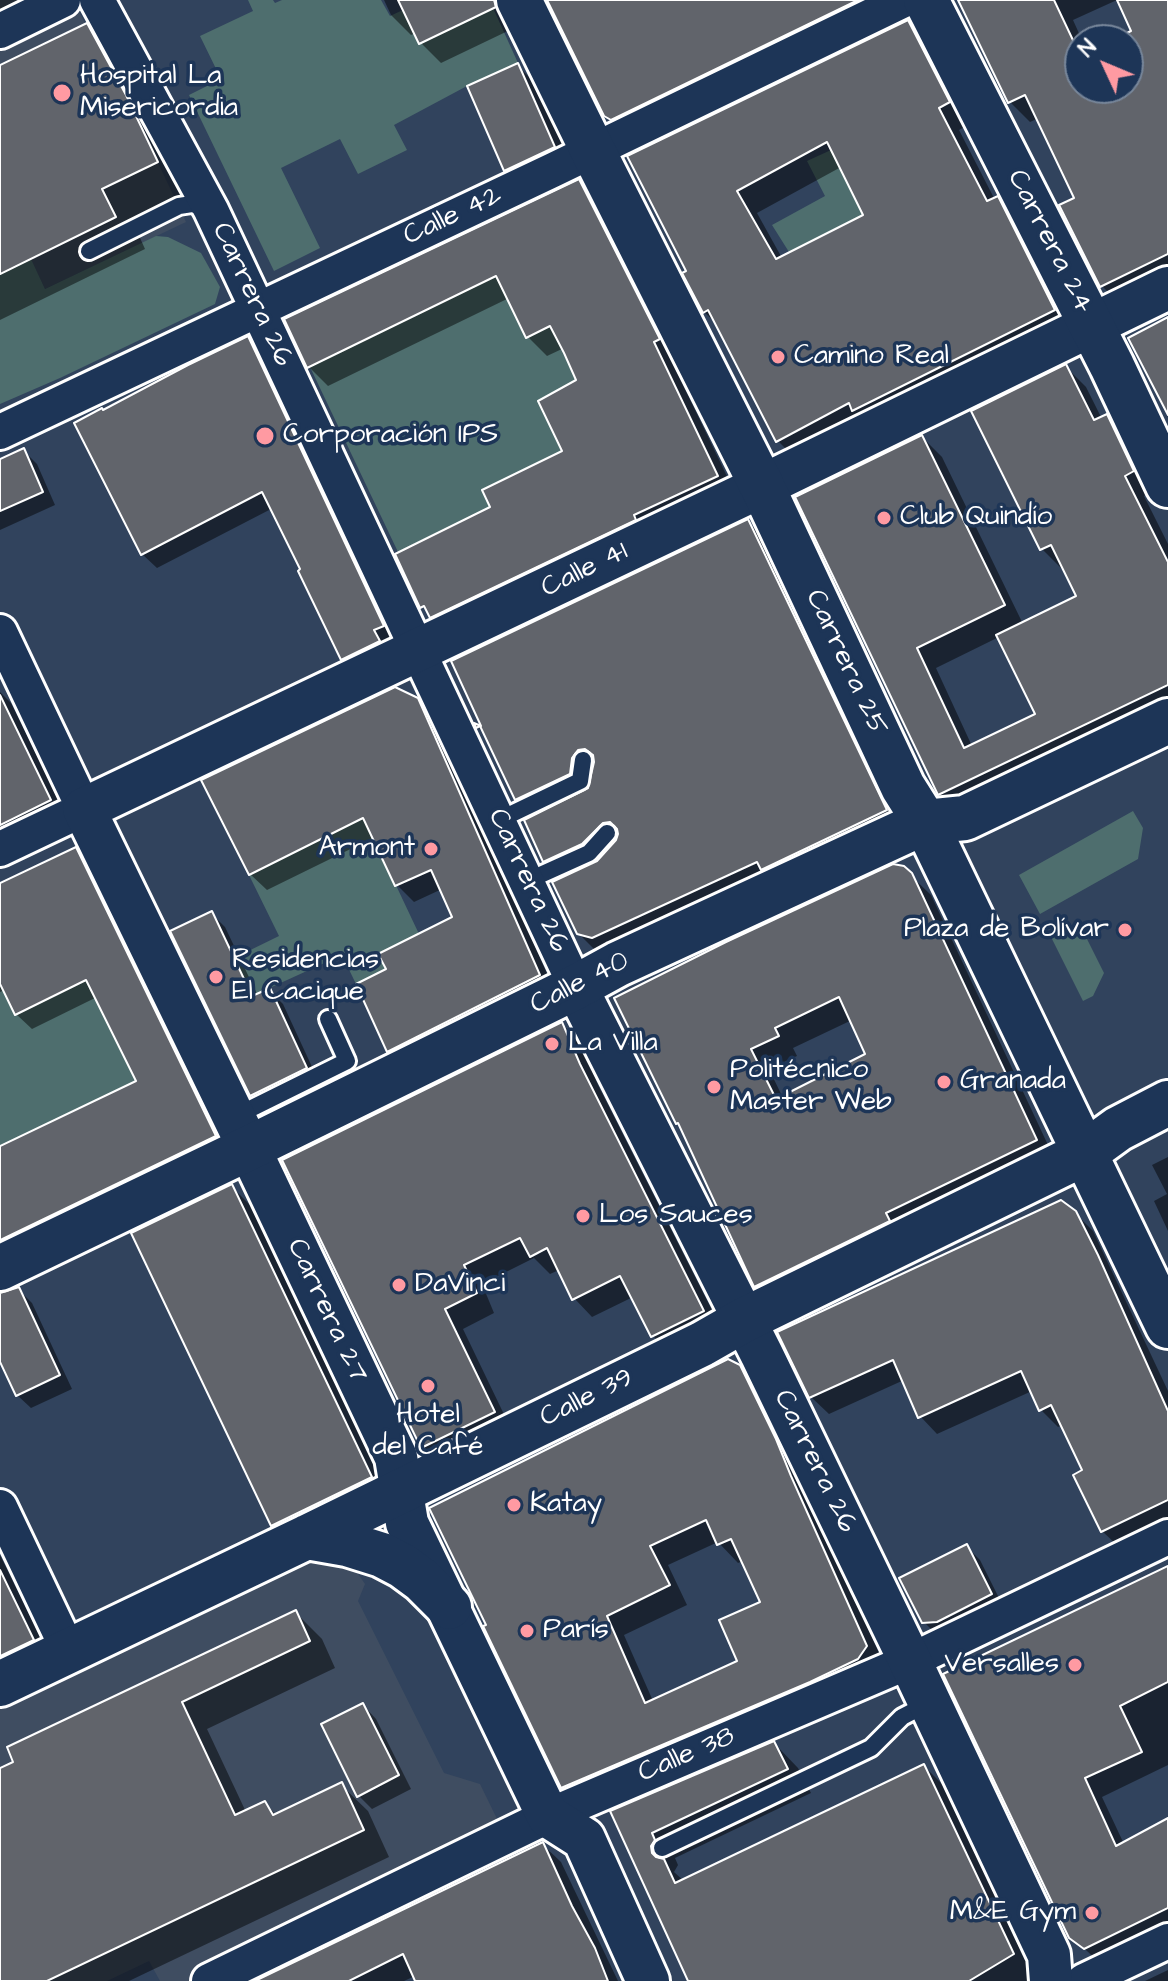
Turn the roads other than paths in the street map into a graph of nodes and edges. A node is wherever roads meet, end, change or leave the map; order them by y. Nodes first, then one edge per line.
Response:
1 (63, 0) edge
2 (97, 0) edge
3 (519, 0) edge
4 (904, 0) edge
5 (926, 0) edge
6 (0, 31) edge
7 (593, 151) junction
8 (211, 210) junction
9 (89, 251) dead end
10 (1168, 288) edge
11 (257, 309) junction
12 (1091, 325) junction
13 (0, 432) edge
14 (1168, 485) edge
15 (762, 486) junction
16 (0, 632) edge
17 (419, 650) junction
18 (1168, 721) edge
19 (583, 760) dead end
20 (84, 809) junction
21 (499, 820) junction
22 (925, 822) junction
23 (607, 833) dead end
24 (0, 849) edge
25 (527, 881) junction
26 (576, 987) junction
27 (328, 1019) dead end
28 (1168, 1103) edge
29 (242, 1133) junction
30 (1085, 1153) junction
31 (0, 1268) edge
32 (744, 1320) junction
33 (1168, 1326) edge
34 (400, 1490) junction
35 (0, 1507) edge
36 (307, 1537) junction
37 (1168, 1537) edge
38 (449, 1607) junction
39 (69, 1652) junction
40 (910, 1661) junction
41 (0, 1684) edge
42 (929, 1703) junction
43 (548, 1816) junction
44 (662, 1848) dead end
45 (1168, 1941) edge
46 (222, 1978) edge
47 (648, 1981) edge
48 (1051, 1981) edge
49 (1084, 1981) edge

1 - 6 street
2 - 8 street, Carrera 26
3 - 7 main road, Carrera 25
4 - 7 street, Calle 42
5 - 12 main road, Carrera 24
7 - 11 street, Calle 42
7 - 15 main road, Carrera 25
8 - 9 lane
8 - 11 street, Carrera 26
10 - 12 street, Calle 41
11 - 13 street, Calle 42
11 - 17 street, Carrera 26
12 - 14 main road, Carrera 24
12 - 15 street, Calle 41
15 - 17 street, Calle 41
15 - 22 main road, Carrera 25
16 - 20 street, Carrera 27
17 - 20 street, Calle 41
17 - 21 street, Carrera 26
18 - 22 main road, Calle 40
19 - 21 lane
20 - 24 street, Calle 41
20 - 29 street, Carrera 27
21 - 25 street, Carrera 26
22 - 26 main road, Calle 40
22 - 30 main road, Carrera 25
23 - 25 lane
25 - 26 street, Carrera 26
26 - 29 main road, Calle 40
26 - 32 street, Carrera 26
27 - 29 lane
28 - 30 main road, Calle 39
29 - 31 main road, Calle 40
29 - 34 street, Carrera 27
30 - 32 main road, Calle 39
30 - 33 main road, Carrera 25
32 - 34 main road, Calle 39
32 - 40 street, Carrera 26
34 - 36 main road, Calle 39
34 - 38 street, Carrera 27
35 - 39 street
36 - 38 main road
36 - 39 main road, Calle 39
37 - 40 street, Calle 38
38 - 43 street, Carrera 27
39 - 41 main road, Calle 39
40 - 42 street, Carrera 26
40 - 43 street, Calle 38
42 - 44 lane
42 - 48 street, Carrera 26
43 - 46 street, Calle 38
43 - 47 street
45 - 49 street

